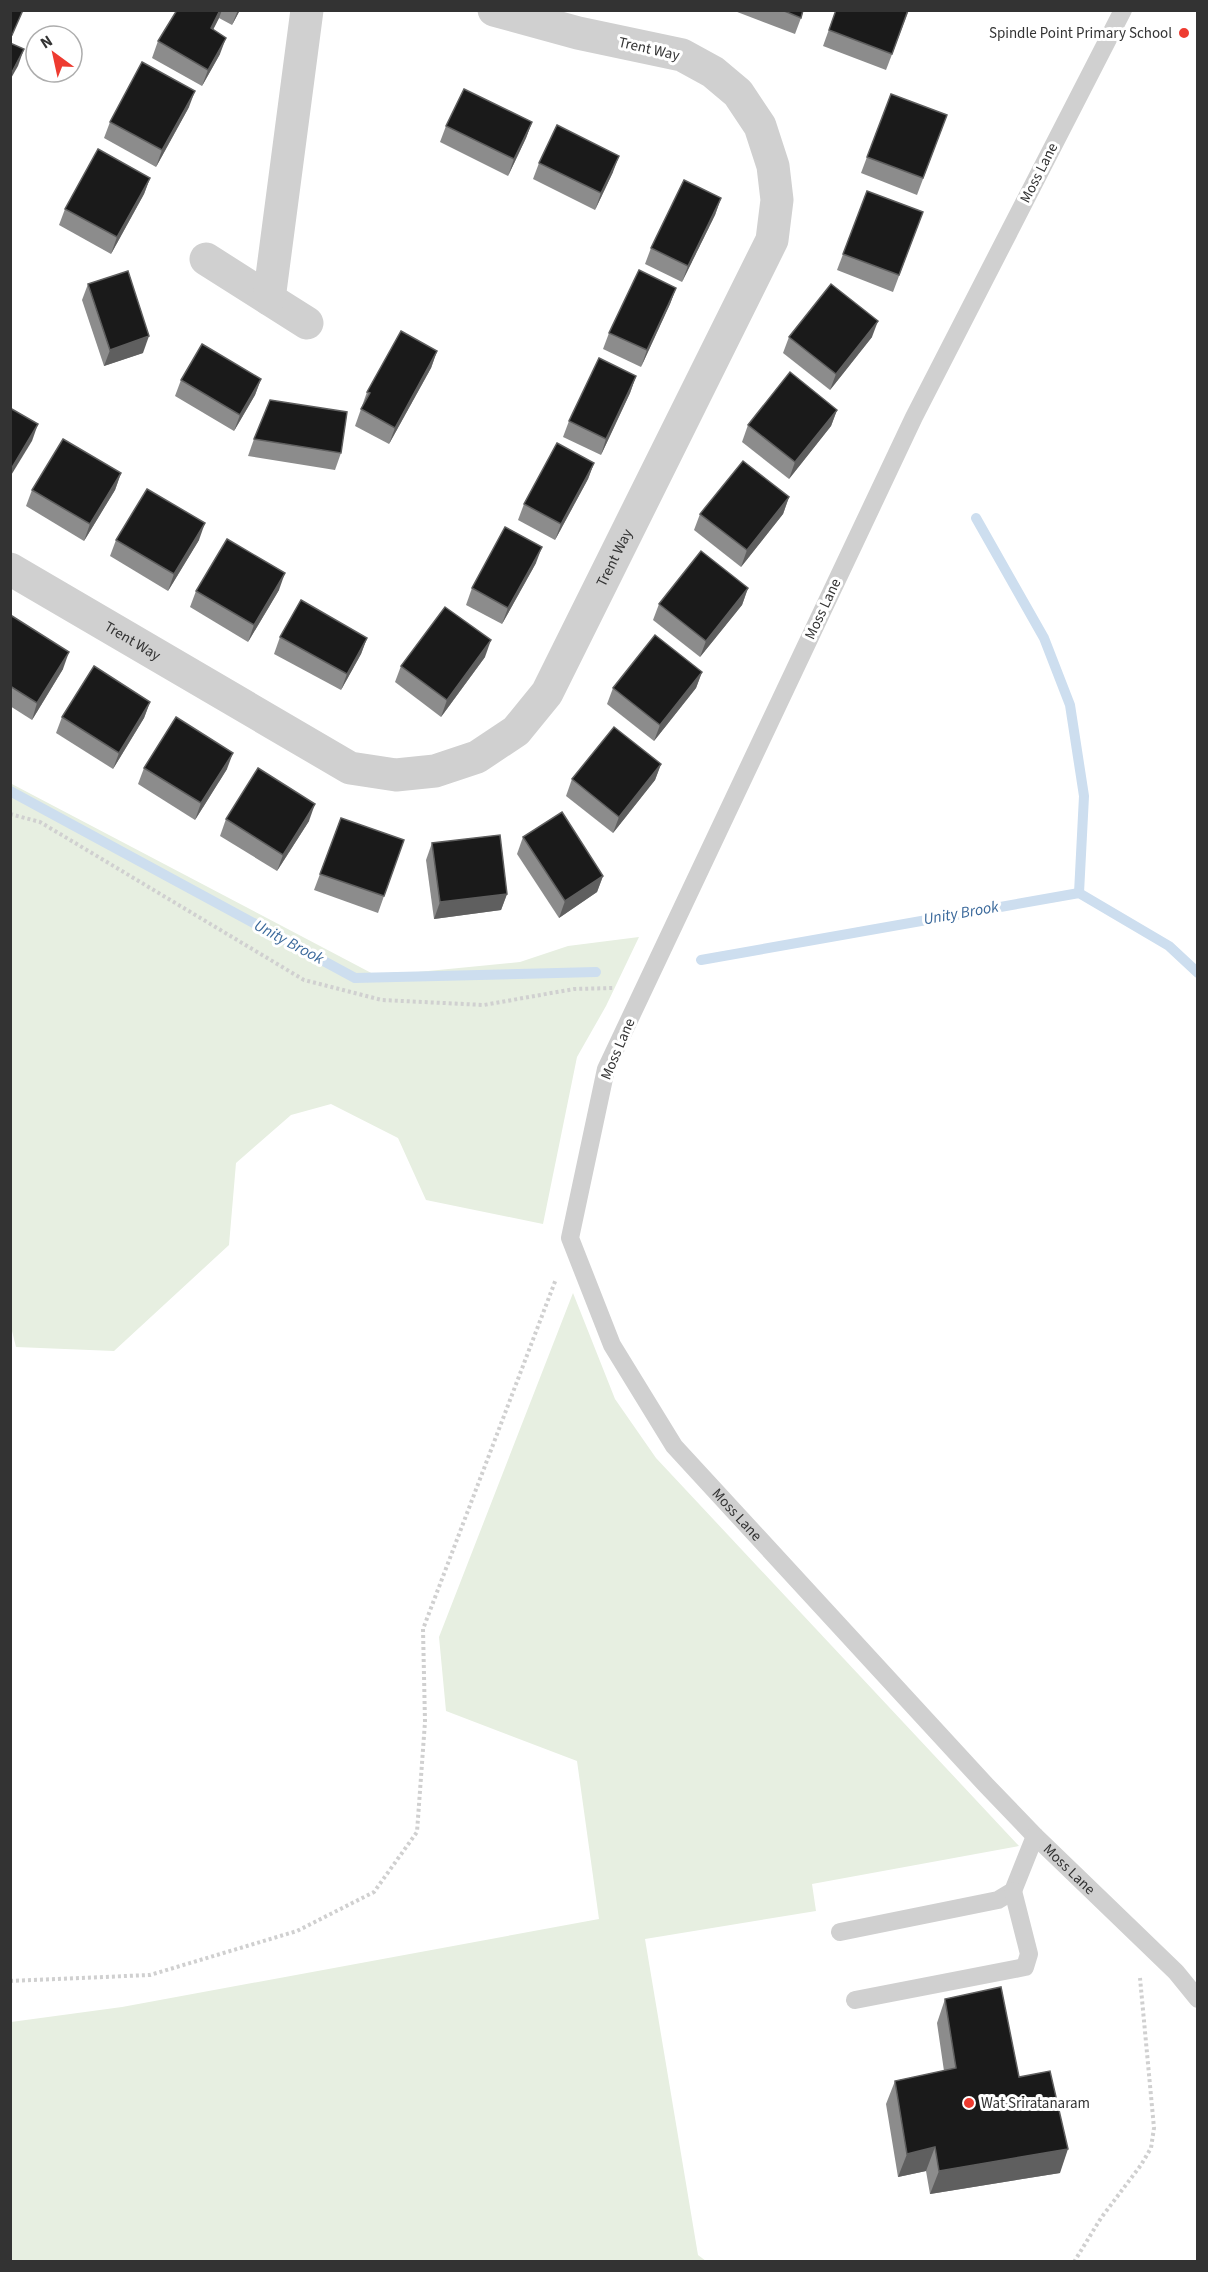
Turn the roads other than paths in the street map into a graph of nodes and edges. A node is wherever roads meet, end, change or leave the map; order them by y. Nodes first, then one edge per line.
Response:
1 (307, 10) edge
2 (494, 10) edge
3 (1122, 10) edge
4 (206, 259) dead end
5 (269, 299) junction
6 (307, 323) dead end
7 (10, 569) edge
8 (1035, 1836) junction
9 (1013, 1891) junction
10 (840, 1932) dead end
11 (1197, 1999) edge
12 (855, 2000) dead end

1 - 5 street
2 - 7 street, Trent Way
3 - 8 lane, Moss Lane
4 - 5 street
5 - 6 street
8 - 9 lane
8 - 11 lane, Moss Lane
9 - 10 lane
9 - 12 lane

